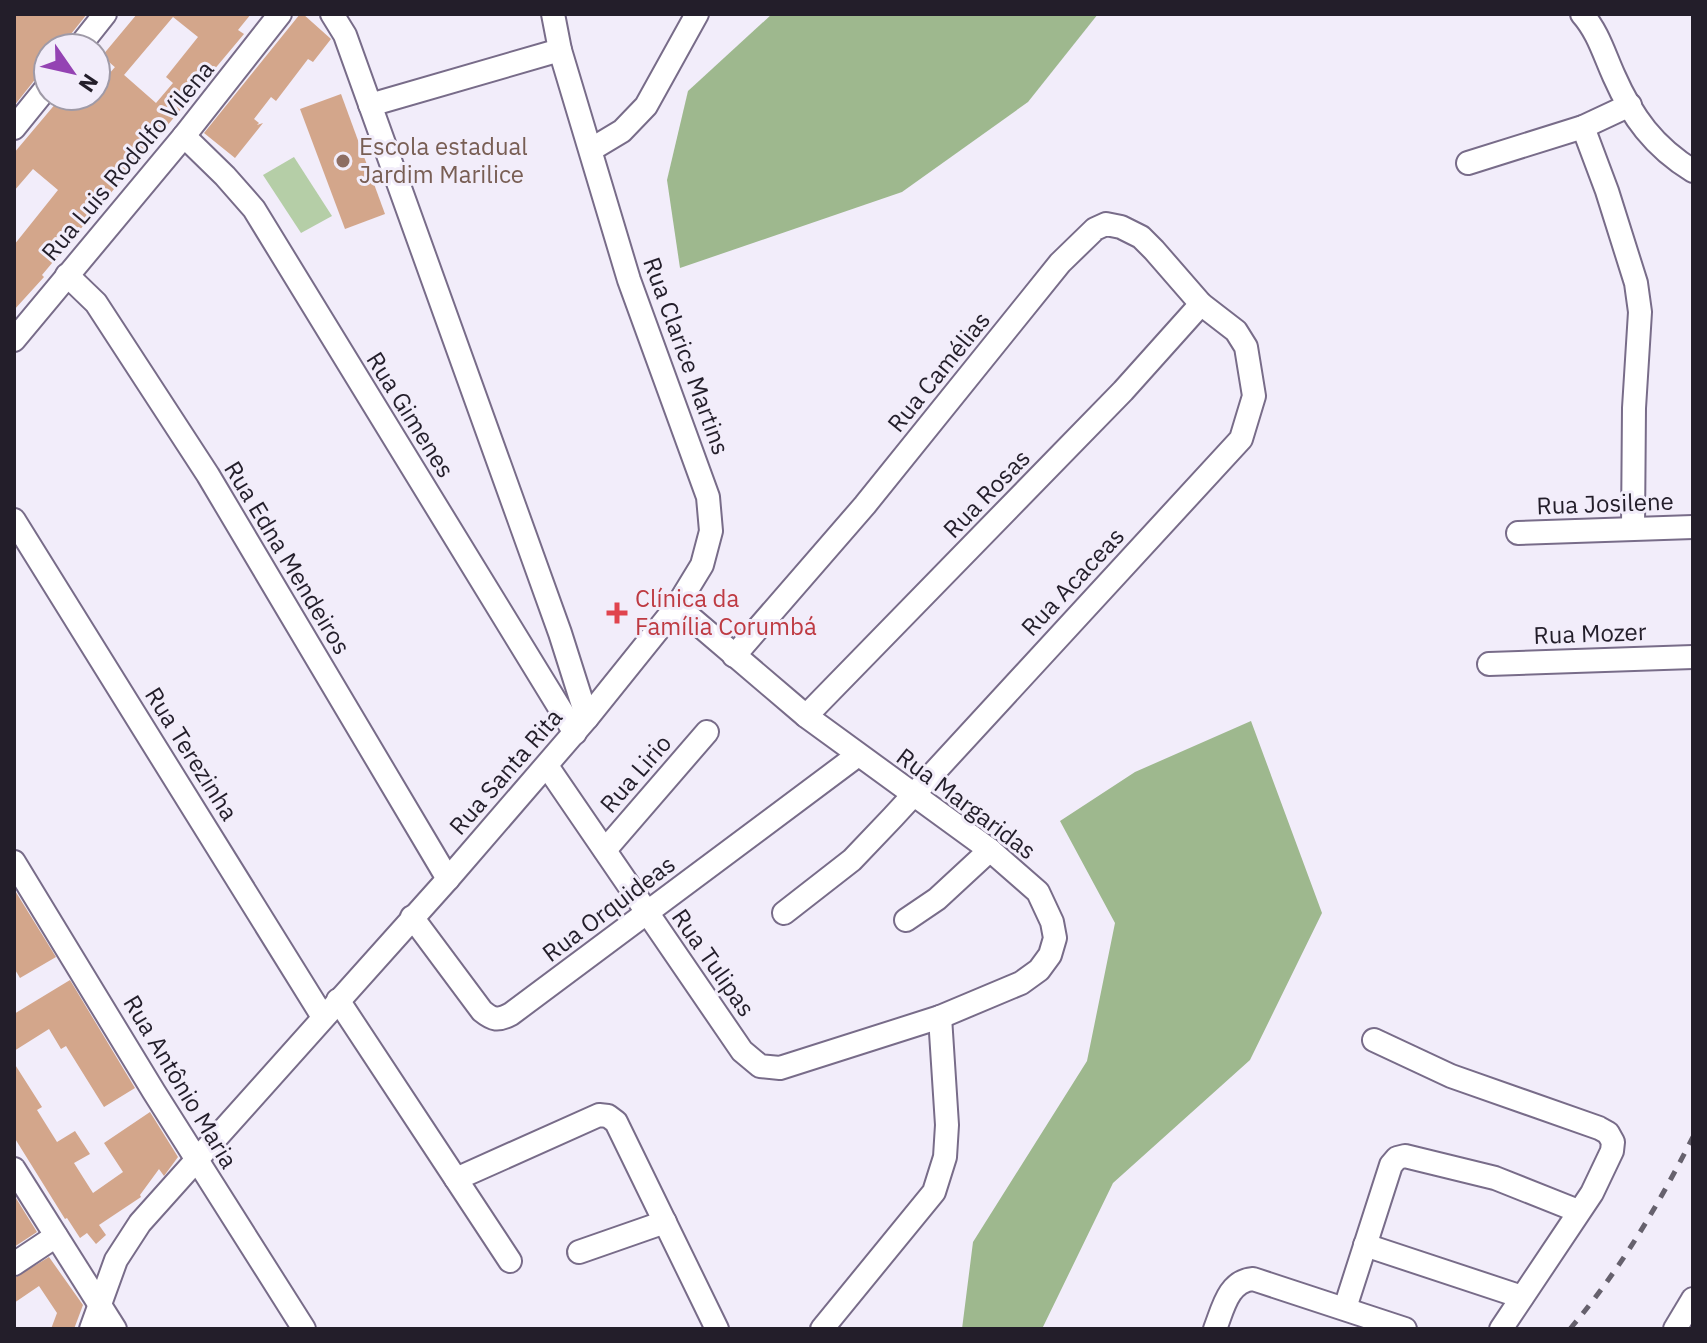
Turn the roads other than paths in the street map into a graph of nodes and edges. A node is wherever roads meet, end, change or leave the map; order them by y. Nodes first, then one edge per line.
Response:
1 (105, 14) edge
2 (280, 14) edge
3 (332, 14) edge
4 (553, 14) edge
5 (697, 14) edge
6 (1582, 14) edge
7 (91, 32) edge
8 (560, 50) junction
9 (370, 105) junction
10 (1630, 105) junction
11 (32, 106) edge
12 (1583, 127) junction
13 (14, 128) edge
14 (184, 136) junction
15 (592, 149) junction
16 (1468, 163) dead end
17 (1693, 171) edge
18 (67, 275) junction
19 (1201, 304) junction
20 (14, 340) edge
21 (1254, 396) joint
22 (14, 520) edge
23 (1693, 527) edge
24 (1633, 528) junction
25 (1518, 533) dead end
26 (677, 606) junction
27 (734, 656) junction
28 (1693, 657) edge
29 (1489, 664) dead end
30 (806, 716) junction
31 (581, 726) junction
32 (707, 732) dead end
33 (858, 755) junction
34 (547, 766) junction
35 (912, 794) junction
36 (605, 850) junction
37 (990, 850) junction
38 (14, 862) edge
39 (448, 879) junction
40 (647, 912) junction
41 (784, 913) dead end
42 (412, 917) junction
43 (906, 920) dead end
44 (338, 1000) junction
45 (323, 1017) junction
46 (940, 1017) junction
47 (911, 1025) junction
48 (1374, 1040) dead end
49 (942, 1053) junction
50 (760, 1066) joint
51 (195, 1159) junction
52 (14, 1169) edge
53 (456, 1179) junction
54 (1578, 1211) junction
55 (665, 1222) junction
56 (56, 1236) junction
57 (1365, 1245) junction
58 (579, 1252) dead end
59 (510, 1261) dead end
60 (14, 1264) edge
61 (1522, 1297) junction
62 (1693, 1299) edge
63 (99, 1305) junction
64 (1345, 1308) junction
65 (844, 1320) edge
66 (91, 1329) edge
67 (115, 1329) edge
68 (304, 1329) edge
69 (717, 1329) edge
70 (822, 1329) edge
71 (1215, 1329) edge
72 (1405, 1329) edge
73 (1501, 1329) edge
74 (1675, 1329) edge

1 - 7 street
2 - 14 street, Rua Luis Rodolfo Vilena
3 - 9 street, Rua Santa Rita
4 - 8 street, Rua Clarice Martins
5 - 15 street
6 - 10 street
8 - 9 street
8 - 15 street, Rua Clarice Martins
9 - 31 street, Rua Santa Rita
10 - 12 street
10 - 17 street
11 - 13 street
12 - 16 street
12 - 24 street
14 - 18 street, Rua Luis Rodolfo Vilena
14 - 31 street, Rua Gimenes
15 - 26 street, Rua Clarice Martins
18 - 20 street, Rua Luis Rodolfo Vilena
18 - 39 street, Rua Edna Mendeiros
19 - 21 street, Rua Camélias
19 - 27 street, Rua Camélias
19 - 30 street, Rua Rosas
21 - 35 street, Rua Acaceas
22 - 45 street, Rua Terezinha
23 - 24 street, Rua Josilene
24 - 25 street, Rua Josilene
26 - 27 street, Rua Margaridas
26 - 31 street, Rua Clarice Martins
27 - 30 street, Rua Margaridas
28 - 29 street, Rua Mozer
30 - 33 street, Rua Margaridas
31 - 34 street, Rua Santa Rita
32 - 36 street, Rua Lirio
33 - 35 street, Rua Margaridas
33 - 40 street, Rua Orquideas
34 - 36 street, Rua Tulipas
34 - 39 street, Rua Santa Rita
35 - 37 street, Rua Margaridas
35 - 41 street
36 - 40 street, Rua Tulipas
37 - 43 street
37 - 46 street, Rua Margaridas
38 - 51 street, Rua Antônio Maria
39 - 42 street, Rua Santa Rita
40 - 42 street, Rua Orquideas
40 - 50 street, Rua Tulipas
42 - 44 street, Rua Santa Rita
44 - 45 street, Rua Santa Rita
44 - 53 street
45 - 51 street, Rua Santa Rita
46 - 47 street, Rua Margaridas
46 - 49 street
47 - 49 street
47 - 50 street, Rua Margaridas
48 - 54 street
49 - 65 street
51 - 63 street, Rua Santa Rita
51 - 68 street, Rua Antônio Maria
52 - 56 street
53 - 55 street
53 - 59 street
54 - 57 street
54 - 61 street
55 - 58 street
55 - 69 street
56 - 60 street
56 - 63 street
57 - 61 street
57 - 64 street
61 - 73 street
62 - 74 street
63 - 66 street, Rua Santa Rita
63 - 67 street
64 - 71 street
64 - 72 street
65 - 70 street

